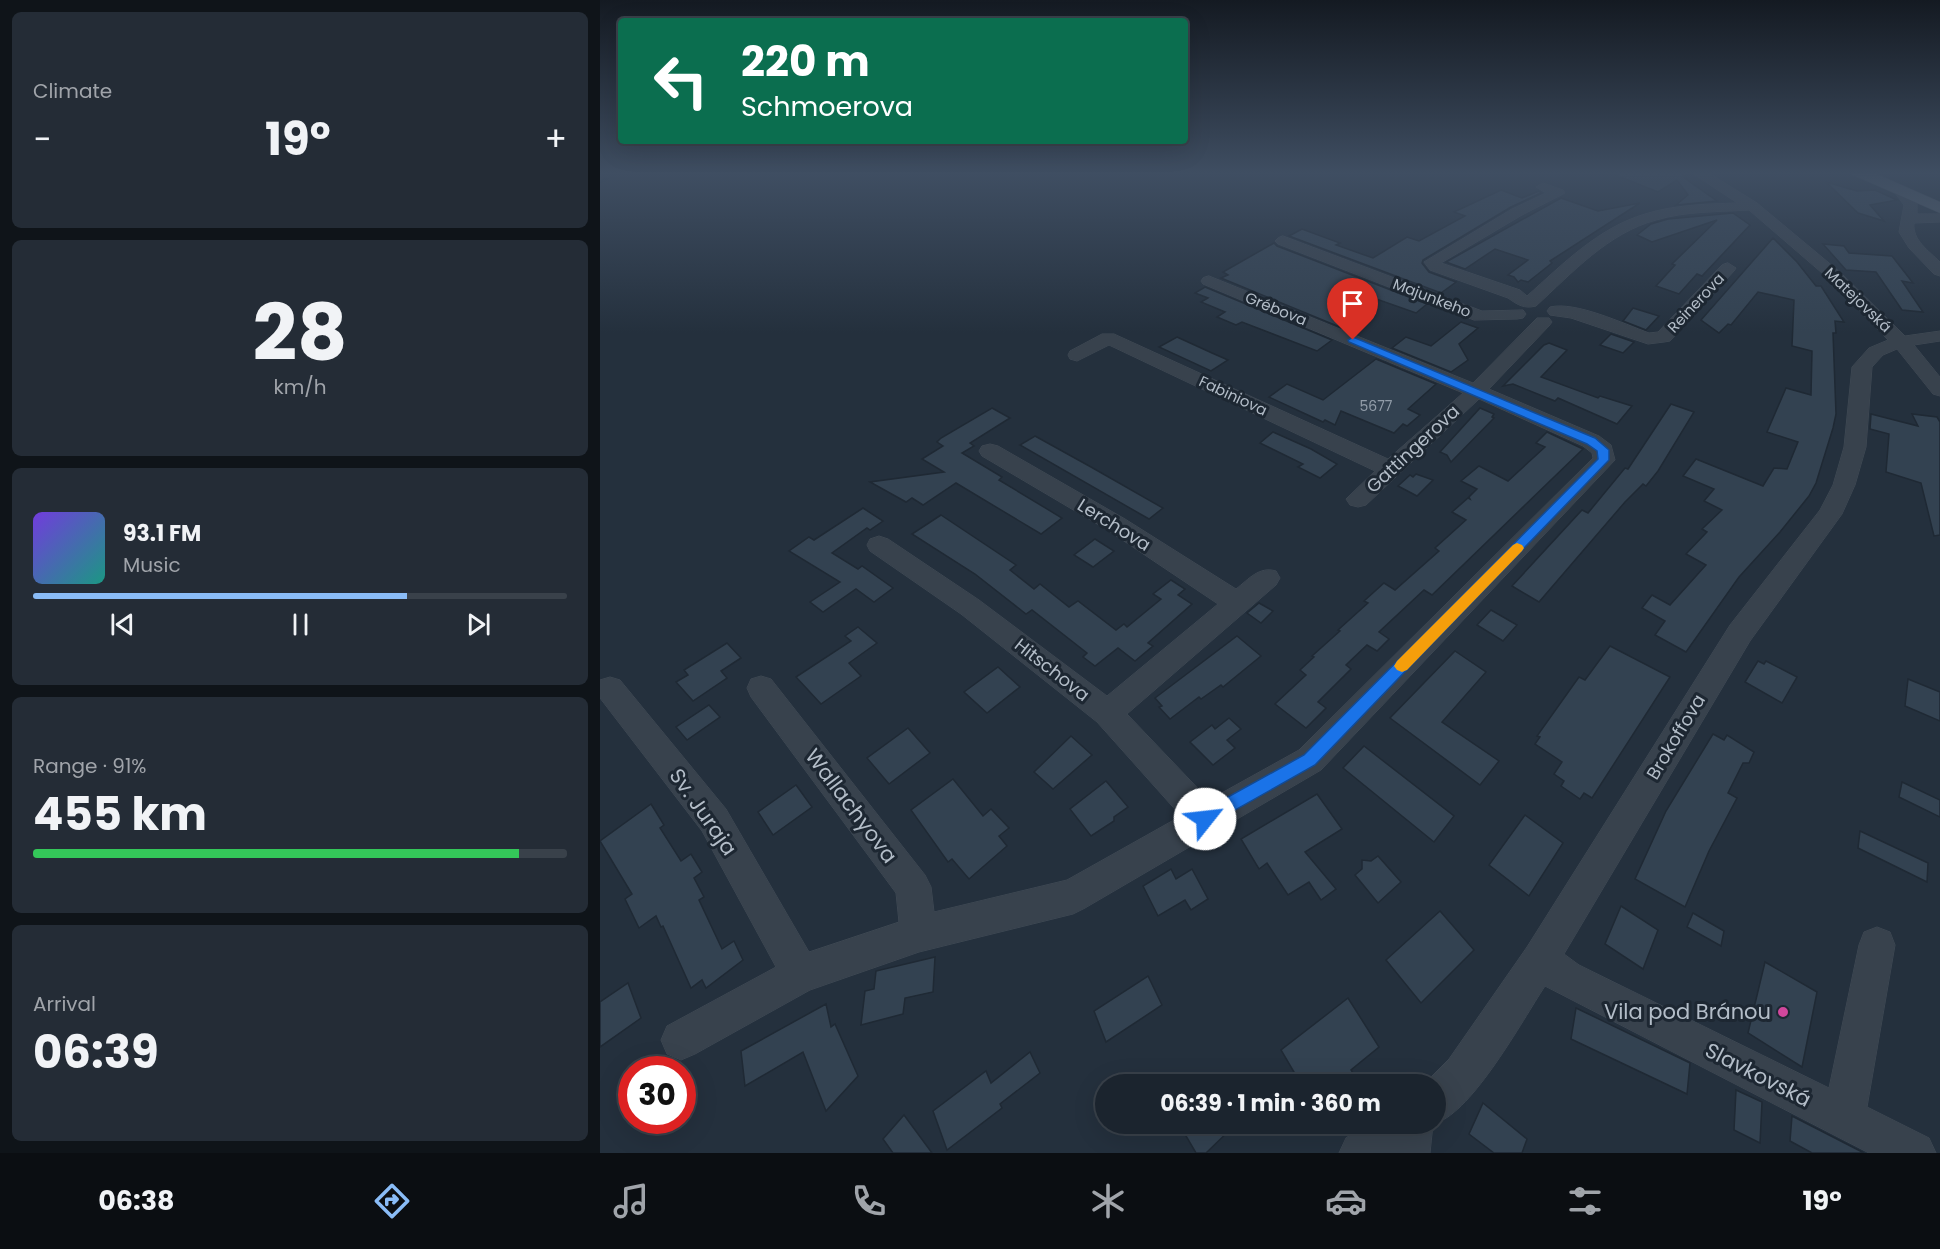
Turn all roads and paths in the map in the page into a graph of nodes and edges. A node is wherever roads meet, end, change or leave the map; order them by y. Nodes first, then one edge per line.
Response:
1 (1494, 226) edge
2 (1629, 226) edge
3 (1775, 226) edge
4 (1908, 226) edge
5 (1282, 242) dead end
6 (1728, 268) dead end
7 (1940, 271) edge
8 (1209, 281) dead end
9 (1524, 306) junction
10 (1550, 317) junction
11 (1940, 336) edge
12 (1901, 342) junction
13 (1077, 355) dead end
14 (1870, 355) joint
15 (1940, 390) edge
16 (1476, 391) junction
17 (990, 451) dead end
18 (1390, 469) junction
19 (1358, 499) dead end
20 (879, 545) dead end
21 (1267, 578) dead end
22 (1235, 603) junction
23 (610, 688) dead end
24 (761, 688) dead end
25 (1107, 713) junction
26 (1205, 819) junction
27 (919, 933) junction
28 (1877, 945) dead end
29 (1539, 960) junction
30 (801, 974) junction
31 (681, 1040) dead end
32 (1446, 1091) edge
33 (1844, 1118) junction
34 (1394, 1134) edge
35 (1410, 1134) edge
36 (1361, 1153) edge
37 (1408, 1153) edge
38 (1914, 1153) edge

1 - 9 street
2 - 9 street
3 - 12 street, Matejovská
4 - 7 street
5 - 9 street, Majunkeho
6 - 10 street, Reinerova
8 - 16 street, Grébova
9 - 10 street
10 - 16 street, Gattingerova
11 - 12 street, Matejovská
12 - 14 street, Matejovská
12 - 15 street, Matejovská
13 - 18 street, Fabiniova
14 - 29 street, Brokoffova
16 - 18 street, Gattingerova
16 - 26 street, Grébova
17 - 22 street, Lerchova
18 - 19 street, Gattingerova
20 - 25 street, Hitschova
21 - 22 street
22 - 25 street
23 - 30 street, Sv. Juraja
24 - 27 street, Wallachyova
25 - 26 street, Hitschova
26 - 27 street
27 - 30 street
28 - 33 street
29 - 32 street, Brokoffova
29 - 33 street, Slavkovská
30 - 31 street
33 - 38 street, Slavkovská
34 - 36 street
35 - 37 street

